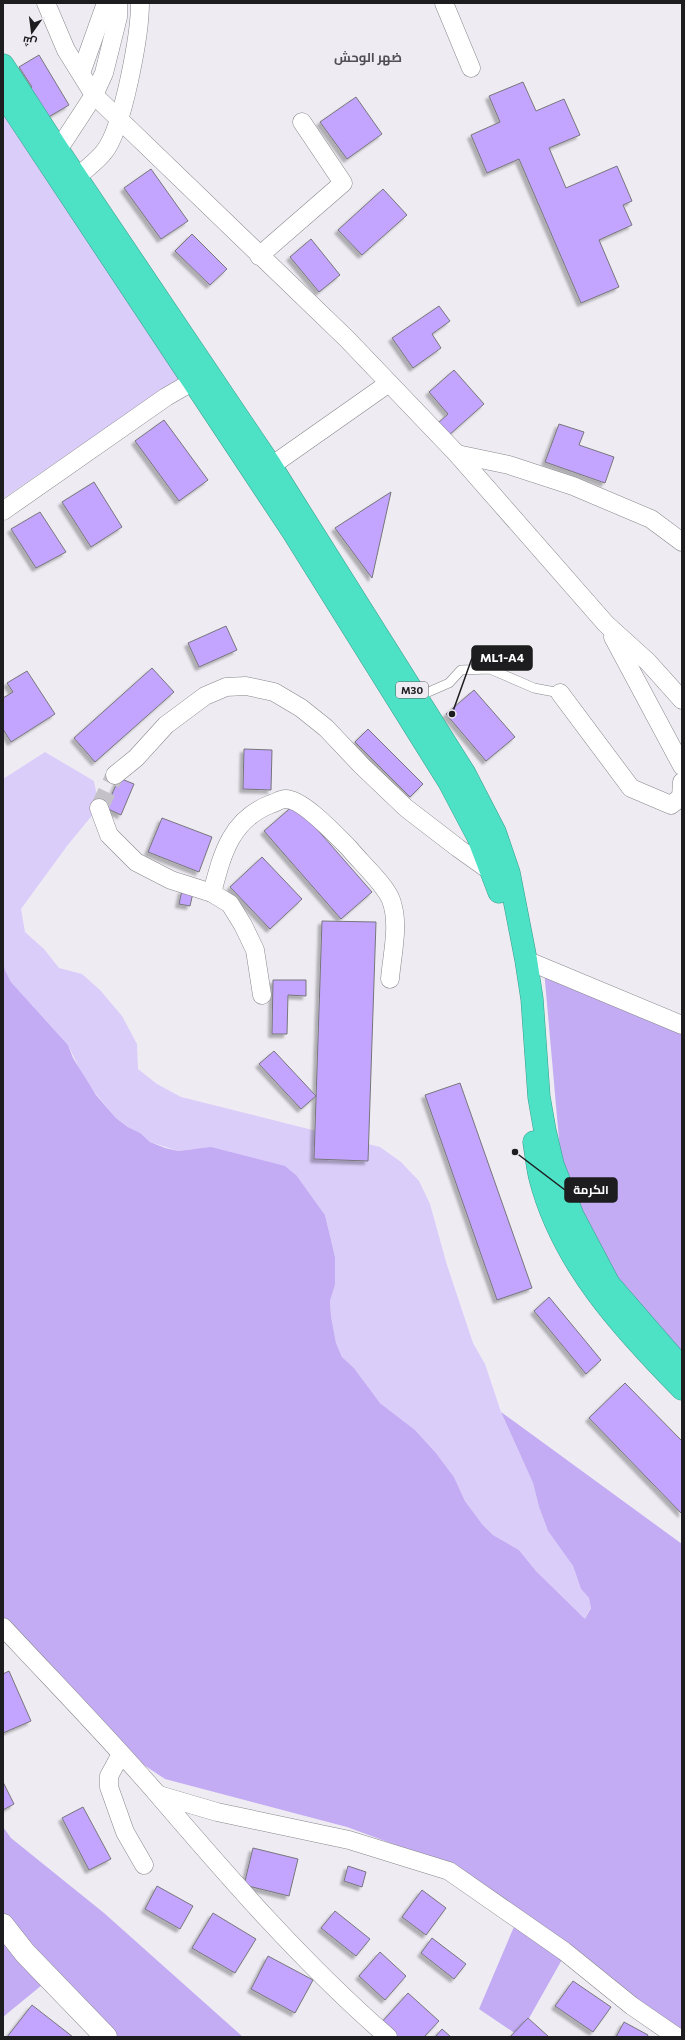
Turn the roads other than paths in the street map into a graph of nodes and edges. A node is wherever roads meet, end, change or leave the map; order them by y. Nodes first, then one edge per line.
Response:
1 (46, 3) edge
2 (106, 3) edge
3 (118, 3) edge
4 (140, 3) edge
5 (444, 3) edge
6 (3, 65) edge
7 (471, 68) dead end
8 (81, 73) junction
9 (3, 94) edge
10 (94, 95) junction
11 (118, 119) junction
12 (302, 122) dead end
13 (58, 150) junction
14 (77, 177) junction
15 (259, 256) junction
16 (192, 382) junction
17 (389, 384) junction
18 (457, 454) junction
19 (271, 466) junction
20 (3, 511) edge
21 (682, 542) edge
22 (606, 624) junction
23 (560, 693) joint
24 (417, 697) junction
25 (682, 700) edge
26 (682, 766) edge
27 (115, 775) tunnel mouth
28 (682, 782) edge
29 (100, 808) tunnel mouth
30 (493, 872) junction
31 (212, 893) junction
32 (526, 960) junction
33 (390, 979) dead end
34 (262, 995) dead end
35 (682, 1025) edge
36 (682, 1368) edge
37 (682, 1389) edge
38 (3, 1627) edge
39 (121, 1754) junction
40 (159, 1795) junction
41 (144, 1865) dead end
42 (3, 1925) edge
43 (106, 2037) edge
44 (388, 2037) edge
45 (677, 2037) edge

1 - 8 street
2 - 8 street
3 - 10 street
4 - 11 street
5 - 7 street
6 - 13 highway, M30
8 - 10 street
9 - 16 highway, M30
10 - 11 street
10 - 13 street
11 - 14 street
11 - 15 street
12 - 15 street
13 - 14 highway, M30
14 - 19 highway, M30
15 - 17 street
16 - 20 street
16 - 30 highway, M30
17 - 18 street
17 - 19 street
18 - 21 street
18 - 22 street
19 - 24 highway, M30
22 - 25 street
22 - 26 street
23 - 24 lane
23 - 28 street
24 - 32 highway, M30
27 - 30 street
29 - 31 street
30 - 37 highway, M30
31 - 33 street
31 - 34 street
32 - 35 street
32 - 36 highway, M30
38 - 39 street
39 - 40 street
39 - 41 street
40 - 44 street
40 - 45 street
42 - 43 main road

